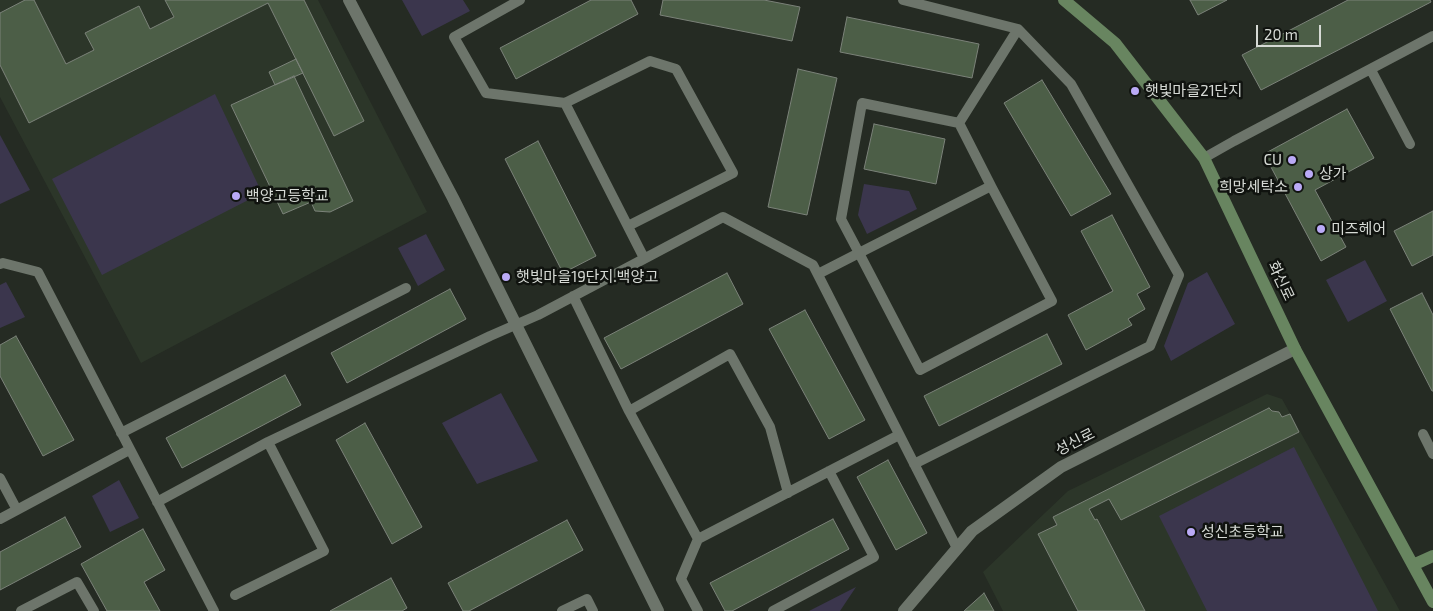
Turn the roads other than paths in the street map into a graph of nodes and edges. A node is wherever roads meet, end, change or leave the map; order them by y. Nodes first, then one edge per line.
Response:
1 (348, 0) edge
2 (520, 0) edge
3 (903, 0) edge
4 (1064, 0) edge
5 (1018, 29) junction
6 (1433, 36) edge
7 (1371, 70) junction
8 (566, 103) junction
9 (959, 123) junction
10 (1410, 144) dead end
11 (1204, 158) junction
12 (991, 186) junction
13 (628, 226) junction
14 (859, 253) junction
15 (644, 258) junction
16 (1, 261) edge
17 (818, 274) junction
18 (406, 288) dead end
19 (573, 296) junction
20 (515, 326) junction
21 (1296, 349) junction
22 (628, 410) junction
23 (120, 433) junction
24 (1423, 434) dead end
25 (900, 435) junction
26 (268, 442) junction
27 (129, 450) junction
28 (1433, 454) edge
29 (914, 464) junction
30 (829, 471) junction
31 (0, 478) edge
32 (788, 493) junction
33 (157, 502) junction
34 (17, 510) junction
35 (0, 519) edge
36 (698, 539) junction
37 (957, 548) junction
38 (1433, 556) edge
39 (1413, 565) junction
40 (235, 596) dead end
41 (1433, 602) edge
42 (209, 610) edge
43 (21, 611) edge
44 (94, 611) edge
45 (562, 611) edge
46 (593, 611) edge
47 (658, 611) edge
48 (698, 611) edge
49 (773, 611) edge
50 (904, 611) edge

1 - 20 street
2 - 8 lane
3 - 5 lane
4 - 11 main road, 화신로
5 - 9 lane
5 - 29 lane
6 - 7 lane
7 - 10 lane
7 - 11 lane
8 - 13 lane
8 - 13 lane
9 - 12 lane
9 - 14 lane
11 - 21 main road, 화신로
12 - 14 lane
12 - 14 lane
13 - 15 lane
14 - 17 lane
15 - 17 lane
15 - 19 lane
16 - 23 lane
17 - 25 lane
18 - 23 lane
19 - 20 lane
19 - 22 lane
20 - 26 lane
20 - 47 street
21 - 37 street, 성신로
21 - 39 main road, 화신로
22 - 32 lane
22 - 36 lane
23 - 27 lane
24 - 28 lane
25 - 29 lane
25 - 30 lane
26 - 33 lane
26 - 40 lane
27 - 33 lane
27 - 34 lane
29 - 37 lane
30 - 32 lane
30 - 49 lane
31 - 34 lane
32 - 36 lane
33 - 42 lane
34 - 35 lane
36 - 48 lane
37 - 50 street, 성신로
38 - 39 main road
39 - 41 main road, 화신로
43 - 44 lane
45 - 46 lane

